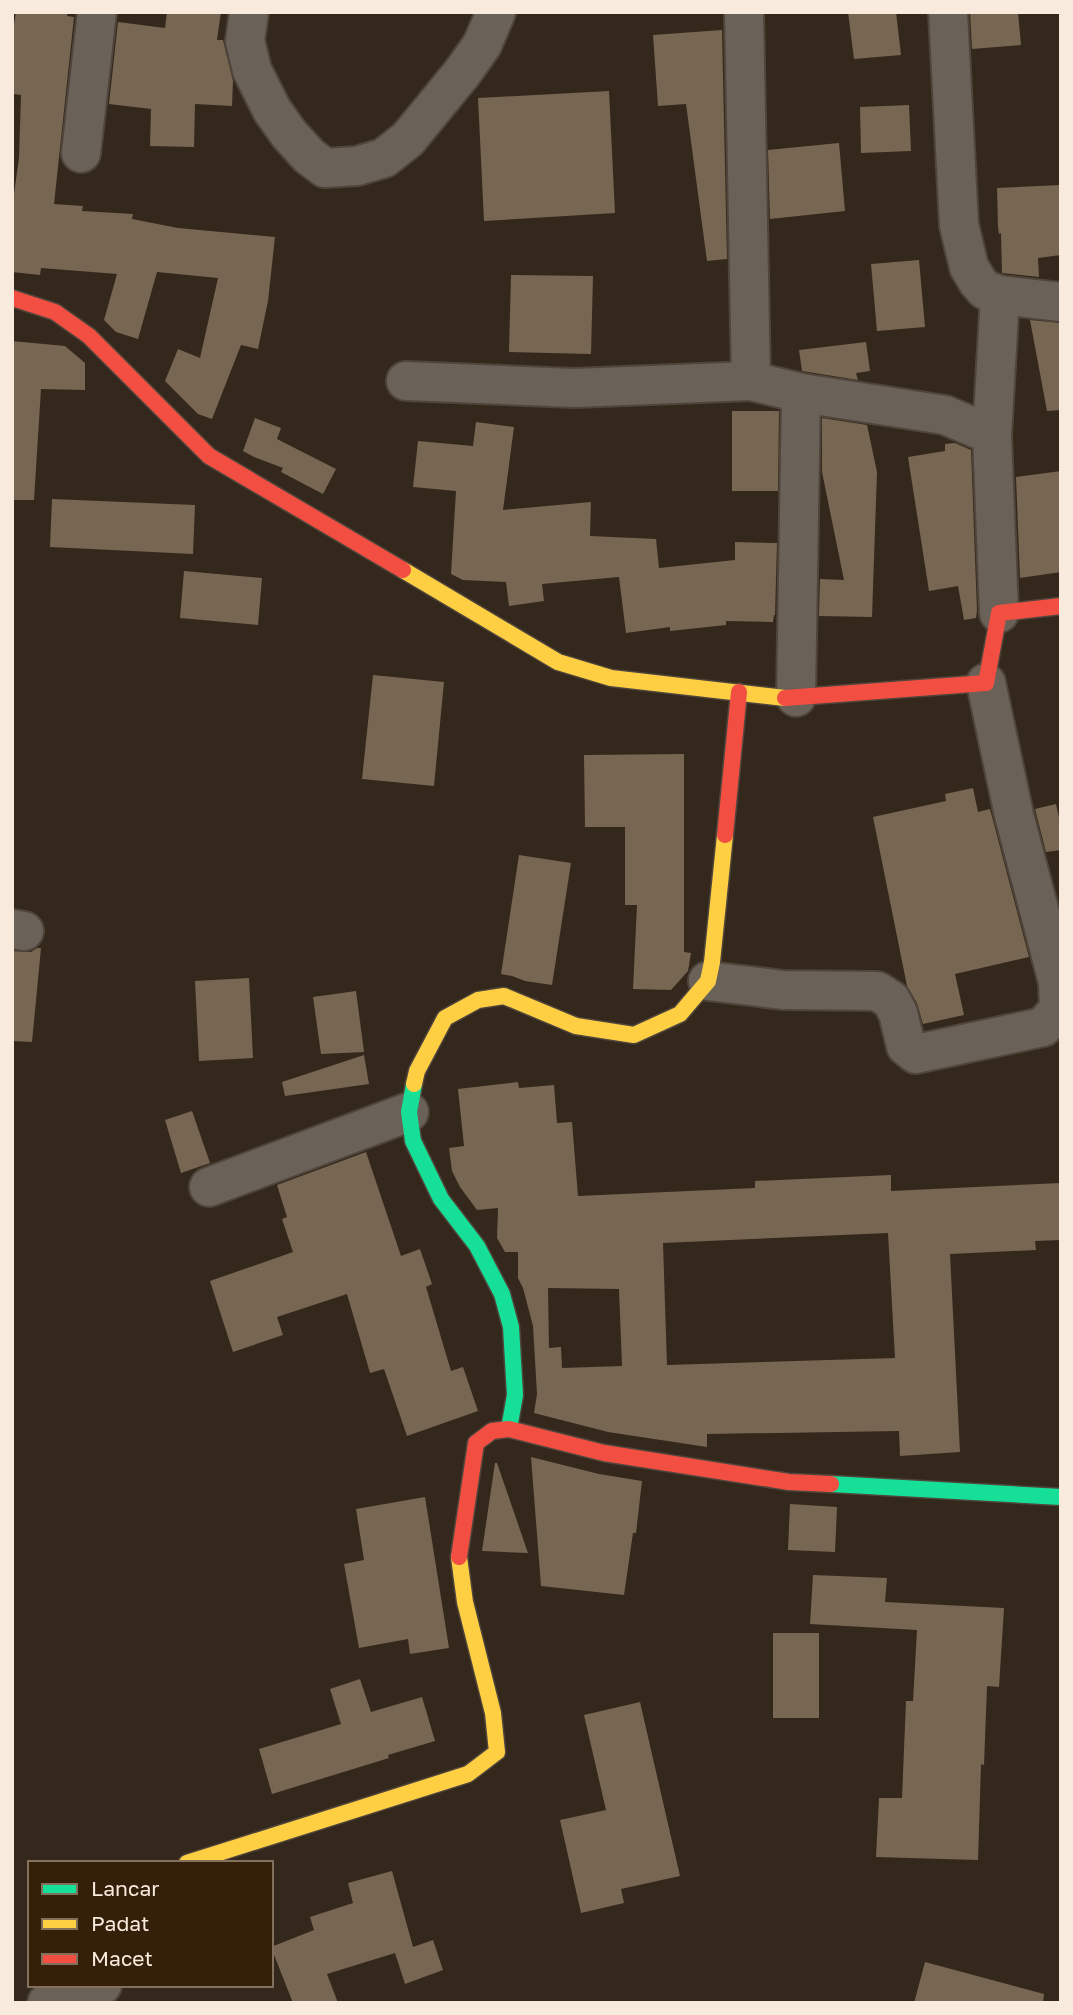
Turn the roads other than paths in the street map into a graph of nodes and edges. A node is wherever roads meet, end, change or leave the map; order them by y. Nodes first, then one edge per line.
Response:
1 (97, 12) edge
2 (249, 12) edge
3 (496, 12) edge
4 (744, 12) edge
5 (948, 12) edge
6 (80, 153) dead end
7 (1000, 295) junction
8 (12, 298) edge
9 (1061, 302) edge
10 (406, 380) dead end
11 (751, 381) junction
12 (801, 393) junction
13 (992, 435) junction
14 (1061, 606) edge
15 (999, 612) junction
16 (986, 683) junction
17 (739, 692) junction
18 (796, 697) junction
19 (708, 981) junction
20 (409, 1112) junction
21 (209, 1186) dead end
22 (509, 1429) junction
23 (1061, 1497) edge
24 (193, 1861) edge
25 (96, 1987) edge
26 (47, 2003) edge

1 - 6 street
2 - 3 street
4 - 11 street
5 - 7 street
7 - 9 street
7 - 13 street
8 - 17 street
10 - 11 street
11 - 12 street
12 - 13 street
12 - 18 street
13 - 15 street
14 - 15 street
15 - 16 street
16 - 18 street
16 - 19 street
17 - 18 street
17 - 19 street
19 - 20 street
20 - 21 street
20 - 22 street
22 - 23 street
22 - 24 street
25 - 26 street

